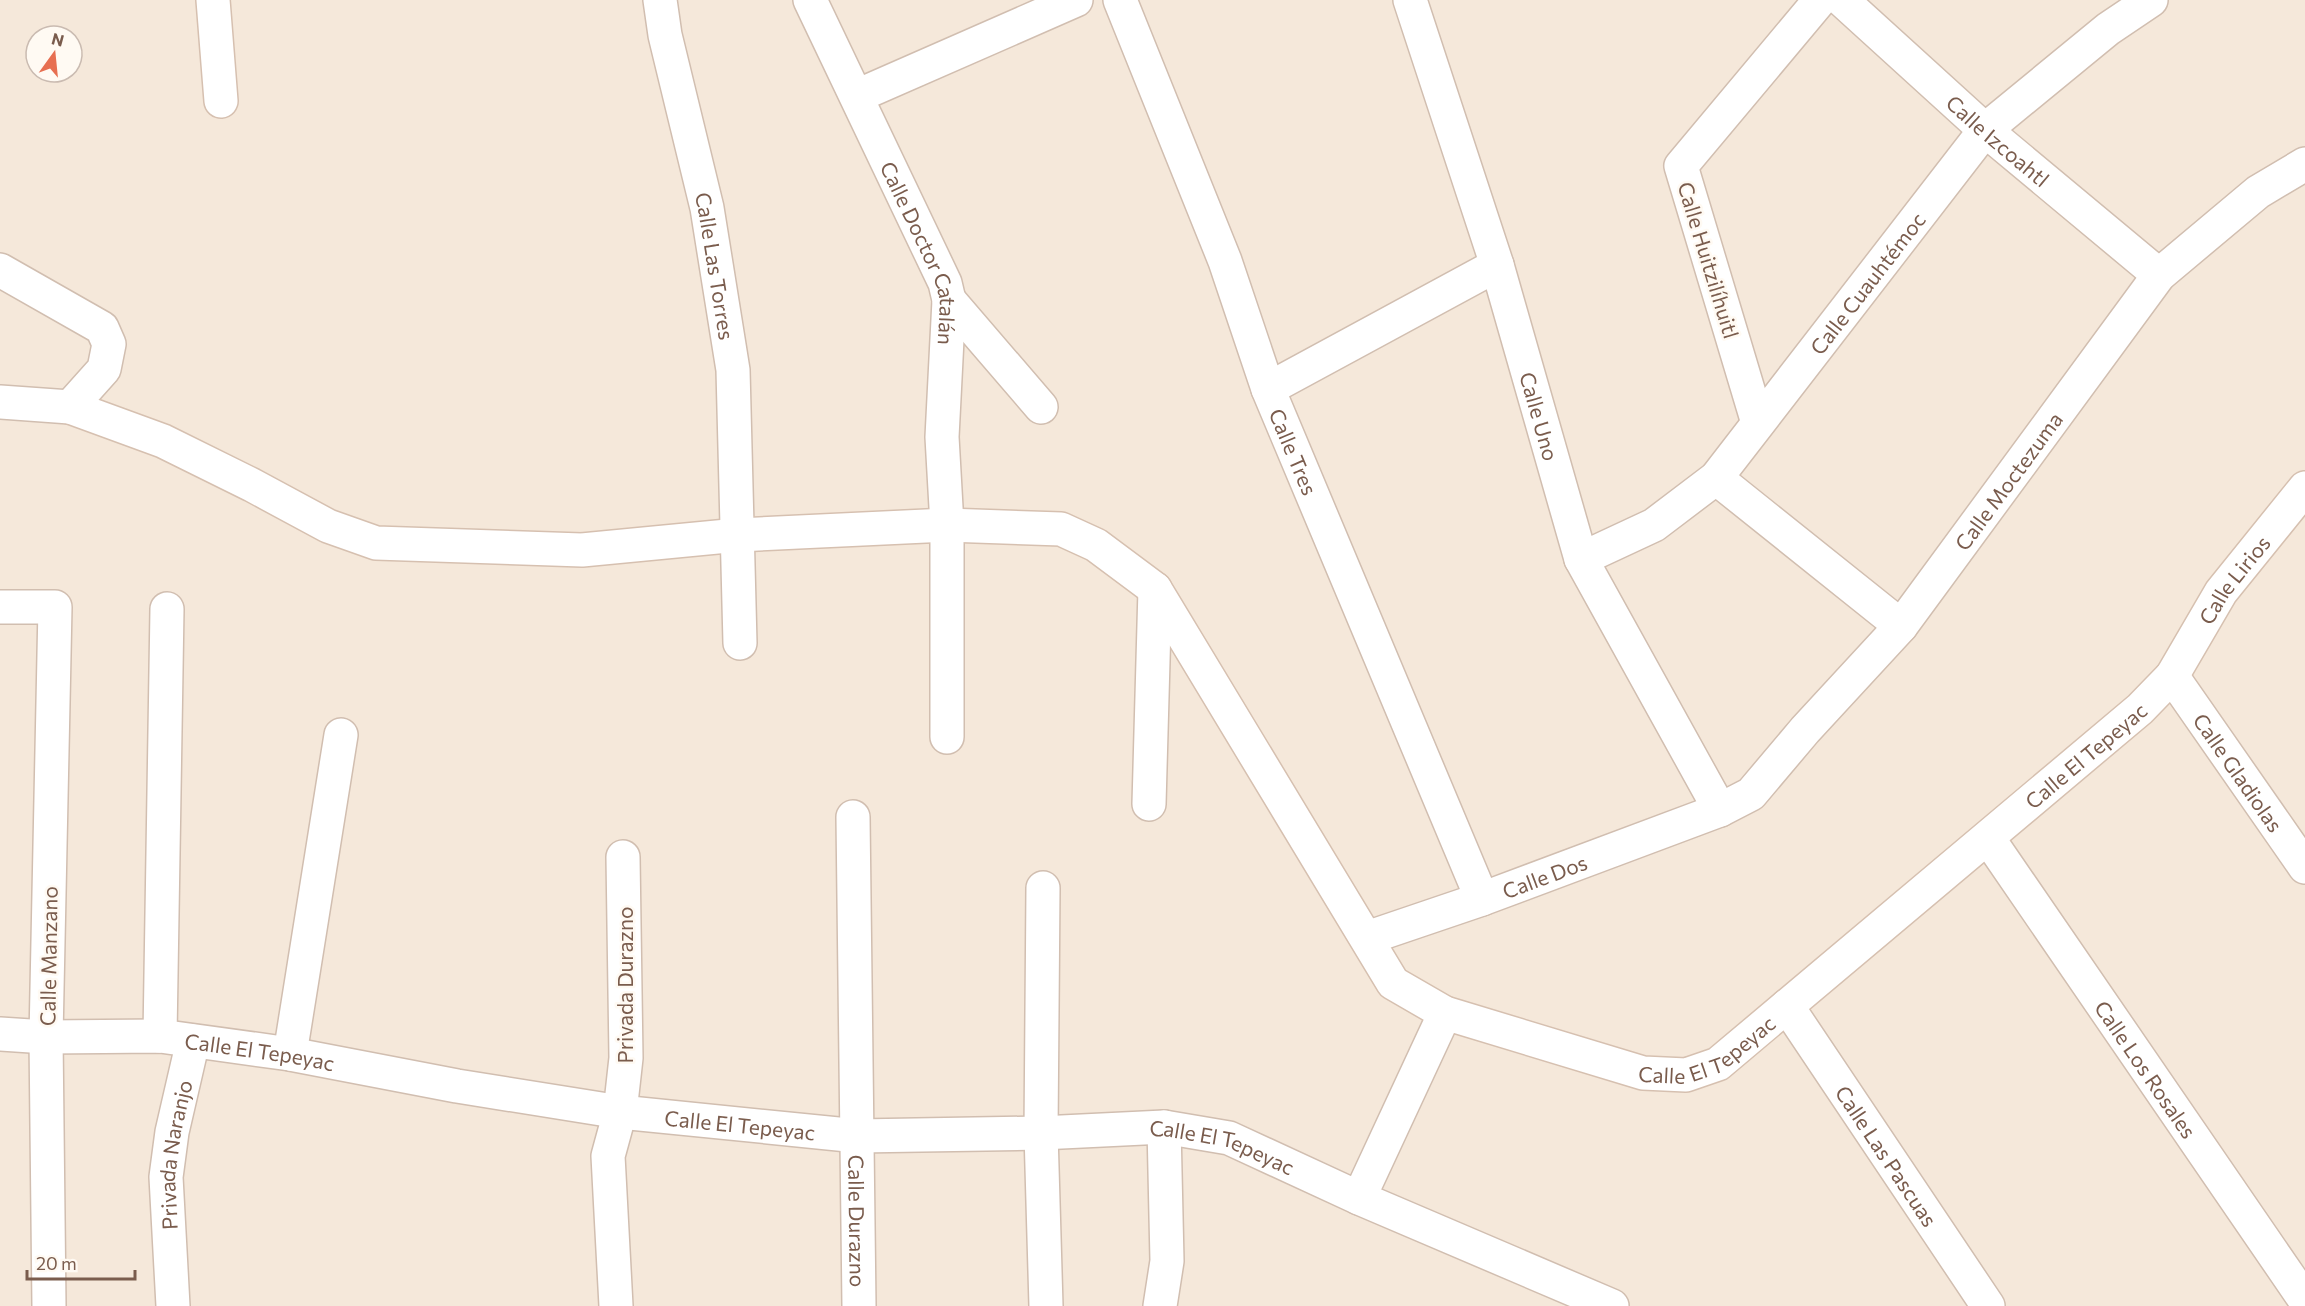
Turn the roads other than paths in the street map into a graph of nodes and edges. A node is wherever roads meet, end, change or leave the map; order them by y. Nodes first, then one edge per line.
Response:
1 (213, 0) edge
2 (660, 0) edge
3 (810, 0) edge
4 (1076, 0) edge
5 (1120, 0) edge
6 (1410, 0) edge
7 (1820, 0) edge
8 (1842, 0) edge
9 (2151, 0) edge
10 (857, 96) junction
11 (220, 101) dead end
12 (1985, 130) junction
13 (2305, 164) edge
14 (1497, 265) junction
15 (0, 270) edge
16 (2159, 274) junction
17 (949, 300) junction
18 (1268, 389) junction
19 (0, 402) edge
20 (70, 407) junction
21 (1041, 407) dead end
22 (1758, 423) junction
23 (1716, 477) junction
24 (2305, 488) edge
25 (947, 525) junction
26 (738, 535) junction
27 (1581, 559) junction
28 (1155, 589) junction
29 (0, 607) edge
30 (167, 609) dead end
31 (1901, 626) junction
32 (740, 643) dead end
33 (2172, 676) junction
34 (341, 735) dead end
35 (947, 737) dead end
36 (1149, 804) dead end
37 (1720, 810) junction
38 (854, 818) dead end
39 (1988, 838) junction
40 (623, 857) dead end
41 (2305, 867) edge
42 (1043, 888) dead end
43 (1482, 899) junction
44 (1367, 938) junction
45 (1787, 1006) junction
46 (1445, 1013) junction
47 (0, 1035) edge
48 (160, 1036) junction
49 (46, 1037) junction
50 (193, 1041) junction
51 (290, 1054) junction
52 (620, 1112) junction
53 (1164, 1127) junction
54 (1041, 1133) junction
55 (858, 1136) junction
56 (1359, 1198) junction
57 (2305, 1300) edge
58 (49, 1306) edge
59 (173, 1306) edge
60 (616, 1306) edge
61 (859, 1306) edge
62 (1046, 1306) edge
63 (1160, 1306) edge
64 (1612, 1306) edge
65 (1988, 1306) edge

1 - 11 street
2 - 26 street, Calle Las Torres
3 - 10 street, Calle Doctor Catalán
4 - 10 street
5 - 18 street, Calle Tres
6 - 14 street, Calle Uno
7 - 22 street, Calle Huitzilíhuitl
8 - 12 street, Calle Izcoahtl
9 - 12 street, Calle Cuauhtémoc
10 - 17 street, Calle Doctor Catalán
12 - 16 street, Calle Izcoahtl
12 - 22 street, Calle Cuauhtémoc
13 - 16 street, Calle Moctezuma
14 - 18 street
14 - 27 street, Calle Uno
15 - 20 street
16 - 31 street, Calle Moctezuma
17 - 21 street
17 - 25 street, Calle Doctor Catalán
18 - 43 street, Calle Tres
19 - 20 street
20 - 26 street
22 - 23 street, Calle Cuauhtémoc
23 - 27 street, Calle Cuauhtémoc
23 - 31 street
24 - 33 street, Calle Lirios
25 - 26 street
25 - 28 street
25 - 35 street, Calle Doctor Catalán
26 - 32 street, Calle Las Torres
27 - 37 street, Calle Uno
28 - 36 street
28 - 44 street, Calle El Tepeyac
29 - 49 street, Calle Manzano
30 - 48 street
31 - 37 street, Calle Moctezuma
33 - 39 street, Calle El Tepeyac
33 - 41 street, Calle Gladiolas
34 - 51 street
37 - 43 street, Calle Dos
38 - 55 street, Calle Durazno
39 - 45 street, Calle El Tepeyac
39 - 57 street, Calle Los Rosales
40 - 52 street, Privada Durazno
42 - 54 street
43 - 44 street, Calle Dos
44 - 46 street, Calle El Tepeyac
45 - 46 street, Calle El Tepeyac
45 - 65 street, Calle Las Pascuas
46 - 56 street
47 - 49 street, Calle El Tepeyac
48 - 49 street, Calle El Tepeyac
48 - 50 street, Calle El Tepeyac
49 - 58 street, Calle Manzano
50 - 51 street, Calle El Tepeyac
50 - 59 street, Privada Naranjo
51 - 52 street, Calle El Tepeyac
52 - 55 street, Calle El Tepeyac
52 - 60 street, Privada Durazno
53 - 54 street, Calle El Tepeyac
53 - 56 street, Calle El Tepeyac
53 - 63 street
54 - 55 street, Calle El Tepeyac
54 - 62 street
55 - 61 street, Calle Durazno
56 - 64 street, Calle El Tepeyac

